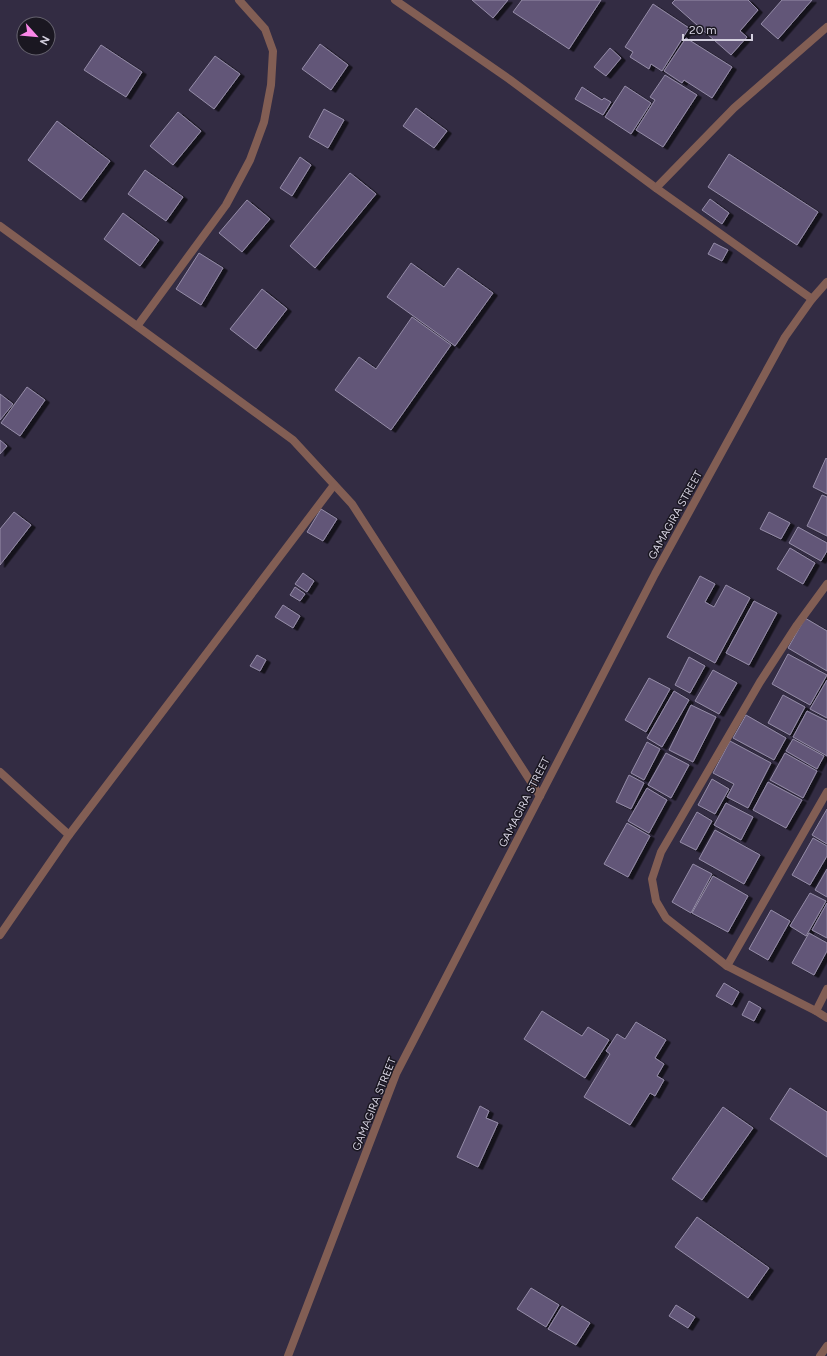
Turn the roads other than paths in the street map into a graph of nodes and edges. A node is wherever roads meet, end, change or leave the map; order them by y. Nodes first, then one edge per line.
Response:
1 (239, 0) edge
2 (395, 0) edge
3 (827, 27) edge
4 (656, 188) junction
5 (0, 226) edge
6 (827, 282) edge
7 (812, 299) junction
8 (138, 325) junction
9 (334, 485) junction
10 (827, 584) edge
11 (0, 772) edge
12 (827, 792) edge
13 (540, 796) junction
14 (69, 835) junction
15 (0, 934) edge
16 (727, 966) junction
17 (827, 990) edge
18 (816, 1011) junction
19 (827, 1018) edge
20 (827, 1346) edge
21 (288, 1356) edge
22 (820, 1356) edge

1 - 8 street
2 - 4 street
3 - 4 street
4 - 7 street
5 - 8 street
6 - 7 street, GAMAGIRA STREET
7 - 13 street, GAMAGIRA STREET
8 - 9 street
9 - 13 street
9 - 14 street
10 - 16 street
11 - 14 street
12 - 16 street
13 - 21 street, GAMAGIRA STREET
14 - 15 street
16 - 18 street
17 - 18 street
18 - 19 street
20 - 22 street

